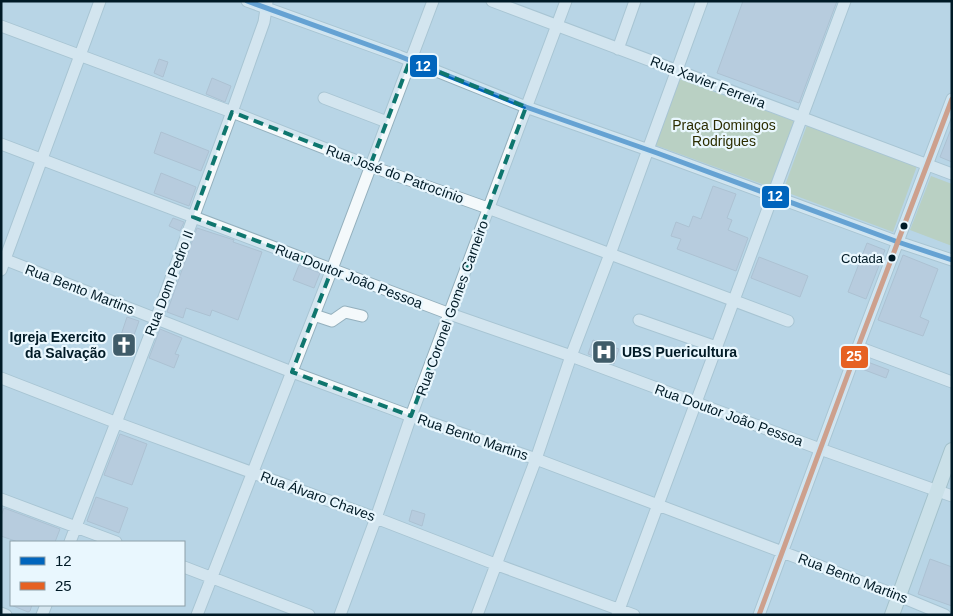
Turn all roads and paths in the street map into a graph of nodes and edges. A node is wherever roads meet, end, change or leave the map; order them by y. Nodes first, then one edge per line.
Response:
1 (100, 1) edge
2 (247, 1) edge
3 (433, 1) edge
4 (492, 1) edge
5 (566, 1) edge
6 (635, 1) edge
7 (702, 1) edge
8 (845, 1) edge
9 (271, 5) edge
10 (1, 26) edge
11 (556, 26) junction
12 (618, 49) junction
13 (81, 56) junction
14 (410, 60) junction
15 (676, 71) junction
16 (324, 98) dead end
17 (952, 99) edge
18 (526, 107) junction
19 (232, 112) junction
20 (949, 115) edge
21 (802, 118) junction
22 (387, 122) junction
23 (1, 144) edge
24 (648, 150) junction
25 (42, 160) junction
26 (927, 165) junction
27 (370, 166) junction
28 (952, 174) edge
29 (773, 196) junction
30 (488, 209) junction
31 (193, 217) junction
32 (898, 242) junction
33 (610, 254) junction
34 (952, 260) edge
35 (3, 263) edge
36 (332, 269) junction
37 (733, 301) junction
38 (450, 314) junction
39 (314, 315) junction
40 (362, 316) dead end
41 (156, 319) junction
42 (639, 320) dead end
43 (788, 321) dead end
44 (716, 347) junction
45 (858, 347) junction
46 (571, 356) junction
47 (292, 372) junction
48 (1, 378) edge
49 (952, 382) edge
50 (695, 403) junction
51 (411, 416) junction
52 (116, 422) junction
53 (820, 449) junction
54 (952, 450) edge
55 (536, 459) junction
56 (252, 472) junction
57 (937, 490) junction
58 (952, 496) edge
59 (1, 499) edge
60 (657, 504) junction
61 (376, 518) junction
62 (75, 528) junction
63 (70, 541) edge
64 (113, 541) edge
65 (783, 552) junction
66 (496, 564) junction
67 (185, 567) edge
68 (212, 577) junction
69 (899, 596) junction
70 (618, 612) edge
71 (1, 613) edge
72 (6, 615) edge
73 (197, 615) edge
74 (309, 615) edge
75 (340, 615) edge
76 (477, 615) edge
77 (634, 615) edge
78 (759, 615) edge
79 (892, 615) edge
80 (945, 615) edge

1 - 13 street
2 - 9 street
3 - 14 street
4 - 11 street, Rua Xavier Ferreira
5 - 11 street, Rua Coronel Gomes Carneiro
6 - 12 street
7 - 15 street
8 - 21 street
9 - 14 street
9 - 19 street, Rua Dom Pedro II
10 - 13 street, Rua José do Patrocínio
11 - 12 street, Rua Xavier Ferreira
11 - 18 street, Rua Coronel Gomes Carneiro
12 - 15 street, Rua Xavier Ferreira
13 - 19 street, Rua José do Patrocínio
13 - 25 street
14 - 18 street
14 - 22 street
15 - 21 street, Rua Xavier Ferreira
15 - 24 street
16 - 22 street
17 - 20 street
18 - 24 street
18 - 30 street, Rua Coronel Gomes Carneiro
19 - 27 street, Rua José do Patrocínio
19 - 31 street, Rua Dom Pedro II
20 - 26 street
21 - 26 street, Rua Xavier Ferreira
21 - 29 street
22 - 27 street
23 - 25 street, Rua Doutor João Pessoa
24 - 29 street
24 - 33 street
25 - 31 street, Rua Doutor João Pessoa
25 - 35 street
26 - 28 street, Rua Xavier Ferreira
26 - 32 street
27 - 30 street, Rua José do Patrocínio
27 - 36 street
29 - 32 street
29 - 37 street
30 - 33 street, Rua José do Patrocínio
30 - 38 street, Rua Coronel Gomes Carneiro
31 - 36 street, Rua Doutor João Pessoa
31 - 41 street, Rua Dom Pedro II
32 - 34 street
32 - 45 street
33 - 37 street, Rua José do Patrocínio
33 - 46 street
35 - 41 street, Rua Bento Martins
36 - 38 street, Rua Doutor João Pessoa
36 - 39 street
37 - 43 street, Rua José do Patrocínio
37 - 44 street
38 - 46 street, Rua Doutor João Pessoa
38 - 51 street, Rua Coronel Gomes Carneiro
39 - 40 street
39 - 47 street
41 - 47 street, Rua Bento Martins
41 - 52 street, Rua Dom Pedro II
42 - 44 street
44 - 50 street
45 - 49 street
45 - 53 street
46 - 50 street, Rua Doutor João Pessoa
46 - 55 street
47 - 51 street, Rua Bento Martins
47 - 56 street
48 - 52 street, Rua Álvaro Chaves
50 - 53 street, Rua Doutor João Pessoa
50 - 60 street
51 - 55 street, Rua Bento Martins
51 - 61 street, Rua Coronel Gomes Carneiro
52 - 56 street, Rua Álvaro Chaves
52 - 62 street, Rua Dom Pedro II
53 - 57 street, Rua Doutor João Pessoa
53 - 65 street
54 - 57 main road
55 - 60 street, Rua Bento Martins
55 - 66 street
56 - 61 street, Rua Álvaro Chaves
56 - 68 street
57 - 58 street, Rua Doutor João Pessoa
57 - 69 main road
59 - 62 street
60 - 65 street, Rua Bento Martins
60 - 70 street
61 - 66 street, Rua Álvaro Chaves
61 - 75 street, Rua Coronel Gomes Carneiro
62 - 63 street, Rua Dom Pedro II
62 - 64 street
65 - 69 street, Rua Bento Martins
65 - 78 street
66 - 70 street, Rua Álvaro Chaves
66 - 76 street
67 - 68 street
68 - 73 street
68 - 74 street
69 - 79 main road
69 - 80 street, Rua Bento Martins
70 - 77 street, Rua Álvaro Chaves
71 - 72 street

